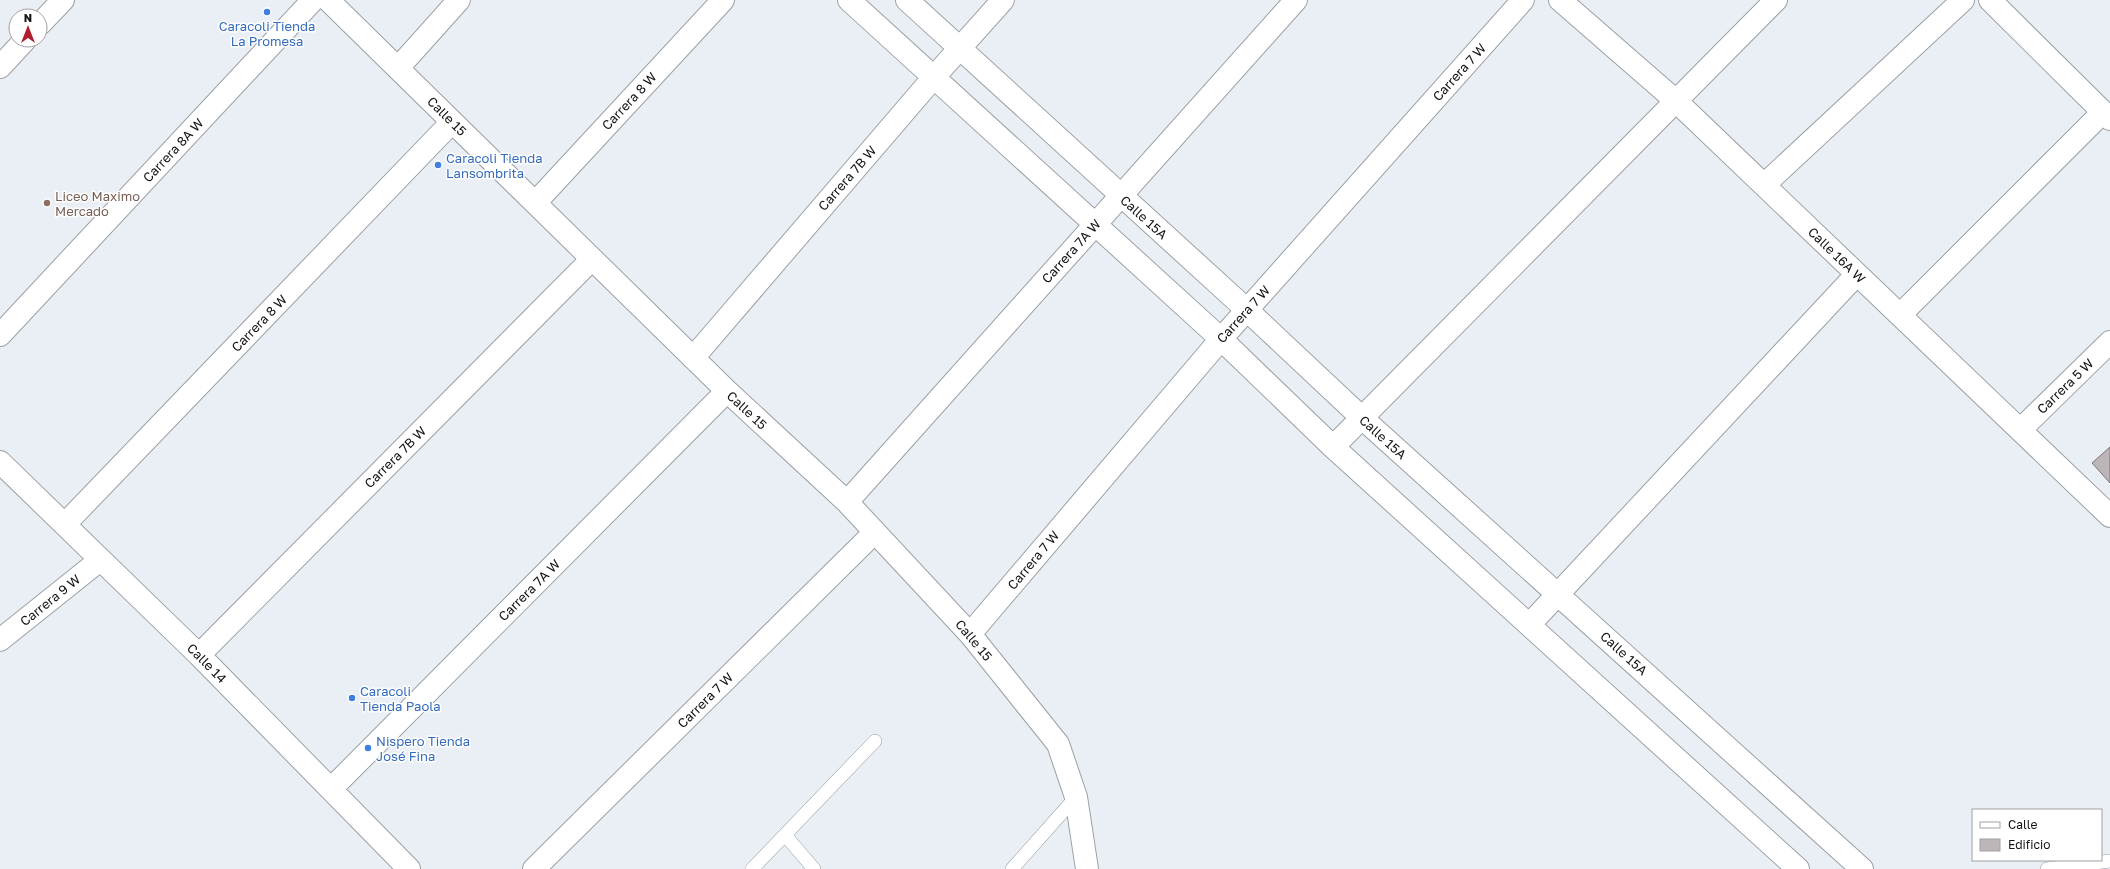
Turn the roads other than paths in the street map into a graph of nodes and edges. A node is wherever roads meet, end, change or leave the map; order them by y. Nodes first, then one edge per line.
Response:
1 (63, 0) edge
2 (313, 0) edge
3 (328, 0) edge
4 (459, 0) edge
5 (723, 0) edge
6 (849, 0) edge
7 (907, 0) edge
8 (1003, 0) edge
9 (1296, 0) edge
10 (1523, 0) edge
11 (1560, 0) edge
12 (1776, 0) edge
13 (1963, 0) edge
14 (1990, 0) edge
15 (48, 16) edge
16 (18, 48) edge
17 (960, 48) junction
18 (0, 67) edge
19 (398, 68) junction
20 (934, 77) junction
21 (1676, 101) junction
22 (2106, 115) edge
23 (452, 122) junction
24 (1764, 185) junction
25 (1121, 196) junction
26 (535, 203) junction
27 (1094, 225) junction
28 (592, 258) junction
29 (1857, 274) junction
30 (1247, 310) junction
31 (1900, 315) junction
32 (0, 335) edge
33 (1221, 339) junction
34 (2110, 342) edge
35 (693, 358) junction
36 (727, 391) junction
37 (1361, 418) junction
38 (2020, 430) junction
39 (1333, 446) junction
40 (0, 462) edge
41 (847, 502) junction
42 (2110, 516) edge
43 (65, 524) junction
44 (875, 532) junction
45 (100, 560) junction
46 (1558, 594) junction
47 (1530, 624) junction
48 (970, 634) junction
49 (0, 640) edge
50 (199, 655) junction
51 (875, 741) dead end
52 (331, 789) junction
53 (1076, 797) junction
54 (785, 835) junction
55 (2110, 861) edge
56 (409, 869) edge
57 (534, 869) edge
58 (752, 869) edge
59 (814, 869) edge
60 (1012, 869) edge
61 (1087, 869) edge
62 (1798, 869) edge
63 (1862, 869) edge
64 (2046, 869) edge

1 - 15 street
2 - 32 street, Carrera 8A W
3 - 19 street, Calle 15
4 - 19 street
5 - 26 street, Carrera 8 W
6 - 20 street
7 - 17 street, Calle 15A
8 - 17 street, Carrera 7B W
9 - 25 street, Carrera 7A W
10 - 30 street, Carrera 7 W
11 - 21 street, Calle 16A W
12 - 21 street
13 - 24 street
14 - 22 street
16 - 18 street
17 - 20 street, Carrera 7B W
17 - 25 street, Calle 15A
19 - 23 street, Calle 15
20 - 27 street
20 - 35 street, Carrera 7B W
21 - 24 street, Calle 16A W
21 - 37 street
22 - 31 street
23 - 26 street, Calle 15
23 - 43 street, Carrera 8 W
24 - 29 street, Calle 16A W
25 - 27 street, Carrera 7A W
25 - 30 street, Calle 15A
26 - 28 street, Calle 15
27 - 33 street
27 - 41 street, Carrera 7A W
28 - 35 street, Calle 15
28 - 50 street, Carrera 7B W
29 - 31 street, Calle 16A W
29 - 46 street
30 - 33 street, Carrera 7 W
30 - 37 street, Calle 15A
31 - 38 street, Calle 16A W
33 - 39 street
33 - 48 street, Carrera 7 W
34 - 38 street, Carrera 5 W
35 - 36 street, Calle 15
36 - 41 street, Calle 15
36 - 52 street, Carrera 7A W
37 - 39 street
37 - 46 street, Calle 15A
38 - 42 street, Calle 16A W
39 - 47 street
40 - 43 street, Calle 14
41 - 44 street, Calle 15
43 - 45 street, Calle 14
44 - 48 street, Calle 15
44 - 57 street, Carrera 7 W
45 - 49 street, Carrera 9 W
45 - 50 street, Calle 14
46 - 47 street
46 - 63 street, Calle 15A
47 - 62 street
48 - 53 street, Calle 15
50 - 52 street, Calle 14
51 - 54 lane
52 - 56 street, Calle 14
53 - 60 lane
53 - 61 street, Calle 15
54 - 58 lane
54 - 59 lane
55 - 64 lane

